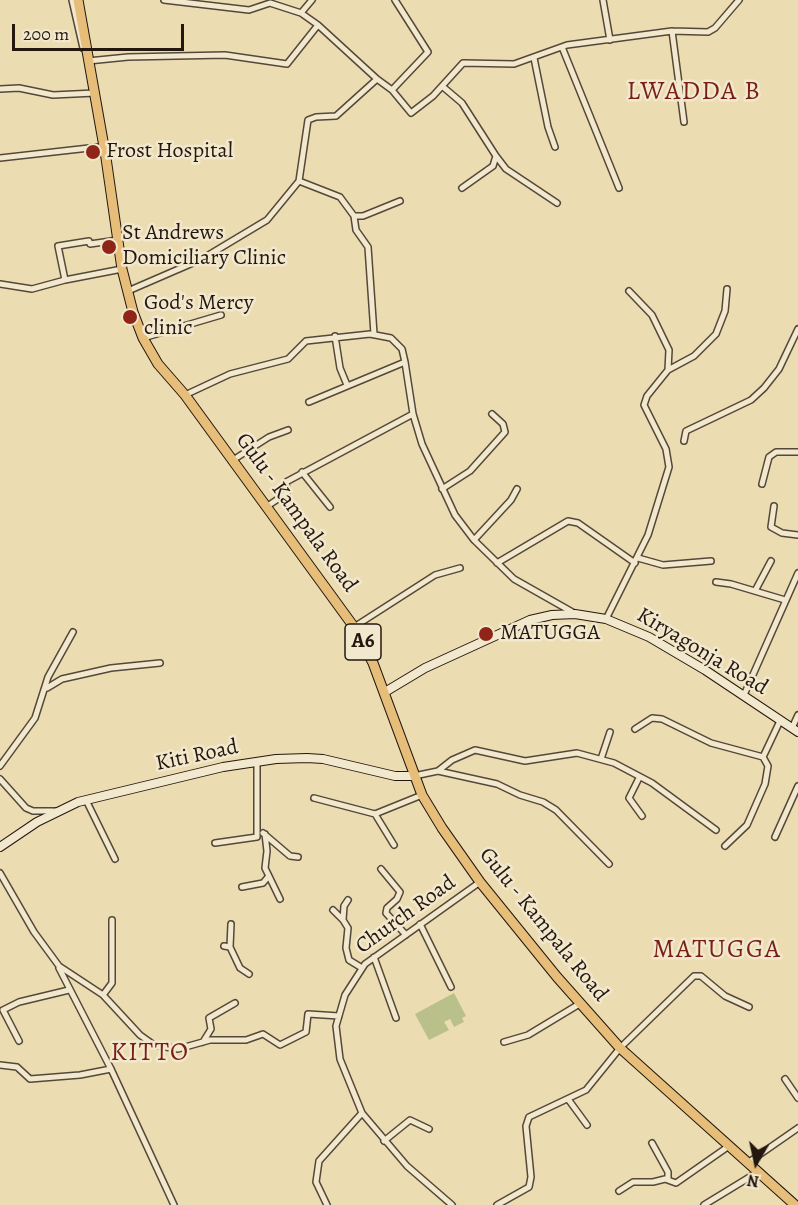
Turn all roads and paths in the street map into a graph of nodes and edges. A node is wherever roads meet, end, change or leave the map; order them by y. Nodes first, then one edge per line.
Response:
1 (72, 0) edge
2 (78, 0) edge
3 (164, 0) edge
4 (312, 0) edge
5 (394, 0) edge
6 (603, 0) edge
7 (739, 0) edge
8 (301, 12) junction
9 (318, 25) junction
10 (672, 30) junction
11 (610, 40) junction
12 (562, 47) junction
13 (88, 58) junction
14 (534, 58) junction
15 (377, 79) junction
16 (442, 86) junction
17 (0, 89) edge
18 (392, 90) junction
19 (95, 93) junction
20 (684, 122) dead end
21 (555, 147) dead end
22 (105, 153) junction
23 (496, 156) junction
24 (0, 158) edge
25 (299, 181) junction
26 (462, 188) dead end
27 (619, 188) dead end
28 (400, 201) dead end
29 (557, 204) dead end
30 (354, 216) junction
31 (118, 240) junction
32 (122, 269) junction
33 (65, 280) junction
34 (0, 284) edge
35 (727, 289) dead end
36 (128, 291) junction
37 (629, 291) dead end
38 (221, 315) dead end
39 (798, 329) edge
40 (374, 334) junction
41 (335, 336) junction
42 (143, 338) junction
43 (405, 362) junction
44 (668, 370) junction
45 (347, 385) junction
46 (185, 395) junction
47 (309, 402) dead end
48 (413, 414) junction
49 (492, 414) dead end
50 (288, 430) dead end
51 (684, 441) dead end
52 (798, 452) edge
53 (233, 460) junction
54 (302, 472) junction
55 (762, 484) dead end
56 (442, 489) junction
57 (517, 489) dead end
58 (774, 506) dead end
59 (266, 507) junction
60 (330, 507) dead end
61 (798, 534) edge
62 (474, 540) junction
63 (636, 560) junction
64 (711, 561) dead end
65 (771, 561) dead end
66 (497, 563) junction
67 (460, 567) dead end
68 (798, 573) edge
69 (716, 582) dead end
70 (755, 591) junction
71 (785, 600) junction
72 (575, 614) junction
73 (606, 619) junction
74 (354, 627) junction
75 (73, 632) dead end
76 (160, 663) dead end
77 (47, 688) junction
78 (384, 692) junction
79 (744, 695) junction
80 (798, 715) edge
81 (780, 721) junction
82 (635, 729) dead end
83 (795, 730) edge
84 (610, 732) dead end
85 (763, 757) junction
86 (601, 759) junction
87 (256, 762) junction
88 (0, 766) edge
89 (438, 771) junction
90 (414, 776) junction
91 (639, 778) junction
92 (0, 779) edge
93 (798, 786) edge
94 (422, 795) junction
95 (314, 798) dead end
96 (86, 800) junction
97 (56, 811) junction
98 (375, 814) junction
99 (642, 816) dead end
100 (259, 830) junction
101 (716, 830) dead end
102 (265, 834) junction
103 (775, 837) dead end
104 (215, 843) dead end
105 (394, 845) dead end
106 (725, 846) dead end
107 (0, 847) edge
108 (298, 857) dead end
109 (115, 859) dead end
110 (609, 864) dead end
111 (381, 869) dead end
112 (0, 873) edge
113 (268, 878) junction
114 (480, 882) junction
115 (242, 887) dead end
116 (280, 899) dead end
117 (348, 900) dead end
118 (333, 910) dead end
119 (343, 920) junction
120 (112, 921) dead end
121 (231, 924) dead end
122 (420, 924) junction
123 (406, 935) junction
124 (374, 957) junction
125 (58, 966) junction
126 (362, 968) junction
127 (249, 975) dead end
128 (451, 987) dead end
129 (69, 990) junction
130 (103, 994) junction
131 (235, 1003) dead end
132 (581, 1003) junction
133 (749, 1006) dead end
134 (339, 1016) junction
135 (396, 1018) dead end
136 (19, 1041) dead end
137 (203, 1042) junction
138 (504, 1042) dead end
139 (620, 1048) junction
140 (0, 1065) edge
141 (111, 1069) junction
142 (785, 1079) dead end
143 (798, 1098) edge
144 (568, 1099) junction
145 (362, 1113) junction
146 (587, 1125) dead end
147 (798, 1128) edge
148 (429, 1129) dead end
149 (384, 1141) junction
150 (652, 1143) dead end
151 (729, 1146) junction
152 (748, 1162) junction
153 (758, 1172) junction
154 (668, 1179) junction
155 (619, 1191) dead end
156 (174, 1205) edge
157 (327, 1205) edge
158 (452, 1205) edge
159 (497, 1205) edge
160 (704, 1205) edge
161 (795, 1205) edge

1 - 13 street
2 - 13 main road, Gulu - Kampala Road / A6
3 - 8 street
4 - 8 street
5 - 18 street
6 - 11 street
7 - 10 street
8 - 9 street
9 - 13 street
9 - 15 street
10 - 11 street
10 - 20 street
11 - 12 street
12 - 14 street
12 - 27 street
13 - 19 main road, Gulu - Kampala Road / A6
14 - 16 street
14 - 21 street
15 - 18 street
15 - 25 street
16 - 18 street
16 - 23 street
17 - 19 street
19 - 22 main road, Gulu - Kampala Road / A6
22 - 24 street
22 - 31 main road, Gulu - Kampala Road / A6
23 - 26 street
23 - 29 street
25 - 30 street
25 - 36 street
28 - 30 street
30 - 40 street
31 - 32 main road, Gulu - Kampala Road / A6
31 - 33 street
32 - 33 street
32 - 36 main road, Gulu - Kampala Road / A6
33 - 34 street
35 - 44 street
36 - 42 main road, Gulu - Kampala Road / A6
37 - 44 street
38 - 42 street
39 - 51 street
40 - 41 street
40 - 43 street
41 - 45 street
41 - 46 street
42 - 46 main road, Gulu - Kampala Road / A6
43 - 45 street
43 - 48 street
44 - 63 street
45 - 47 street
46 - 53 main road, Gulu - Kampala Road / A6
48 - 54 street
48 - 56 street
49 - 56 street
50 - 53 street
52 - 55 street
53 - 59 main road, Gulu - Kampala Road / A6
54 - 59 street
54 - 60 street
56 - 62 street
57 - 62 street
58 - 61 street
59 - 74 main road, Gulu - Kampala Road / A6
62 - 66 street
63 - 64 street
63 - 66 street
63 - 73 street
65 - 70 street
66 - 72 street
67 - 74 street
68 - 71 street
69 - 70 street
70 - 71 street
71 - 79 street
72 - 73 street, Kiryagonja Road
72 - 78 street, Kiryagonja Road
73 - 79 street, Kiryagonja Road
74 - 78 main road, Gulu - Kampala Road / A6
75 - 77 street
76 - 77 street
77 - 88 street
78 - 90 main road, Gulu - Kampala Road / A6
79 - 81 street, Kiryagonja Road
80 - 83 street
81 - 83 street, Kiryagonja Road
81 - 85 street
82 - 85 street
84 - 86 street
85 - 106 street
86 - 89 street
86 - 91 street
87 - 90 street, Kiti Road
87 - 96 street, Kiti Road
87 - 100 street
89 - 90 street
89 - 110 street
90 - 94 main road, Gulu - Kampala Road / A6
91 - 99 street
91 - 101 street
92 - 97 street
93 - 103 street
94 - 98 street
94 - 114 main road, Gulu - Kampala Road / A6
95 - 98 street
96 - 97 street, Kiti Road
96 - 109 street
97 - 107 street, Kiti Road
98 - 105 street
100 - 102 street
100 - 104 street
102 - 108 street
102 - 113 street
111 - 123 street
112 - 125 street
113 - 115 street
113 - 116 street
114 - 122 street, Church Road
114 - 132 main road, Gulu - Kampala Road / A6
117 - 119 street
118 - 119 street
119 - 126 street
120 - 130 street
121 - 127 street
122 - 123 street, Church Road
122 - 128 street
123 - 124 street, Church Road
124 - 126 street, Church Road
124 - 135 street
125 - 129 street
125 - 130 street
126 - 134 street, Church Road
129 - 136 street
129 - 141 street
130 - 137 street
131 - 137 street
132 - 138 street
132 - 139 main road, Gulu - Kampala Road / A6
133 - 139 street
134 - 137 street
134 - 145 street, Church Road
139 - 144 street
139 - 151 main road, Gulu - Kampala Road / A6
140 - 141 street
141 - 156 street
142 - 143 street
144 - 146 street
144 - 159 street
145 - 149 street, Church Road
145 - 157 street
147 - 152 street
148 - 149 street
149 - 158 street, Church Road
150 - 154 street
151 - 152 main road, Gulu - Kampala Road / A6
151 - 154 street
152 - 153 main road, Gulu - Kampala Road / A6
153 - 160 street
153 - 161 main road, Gulu - Kampala Road / A6
154 - 155 street

